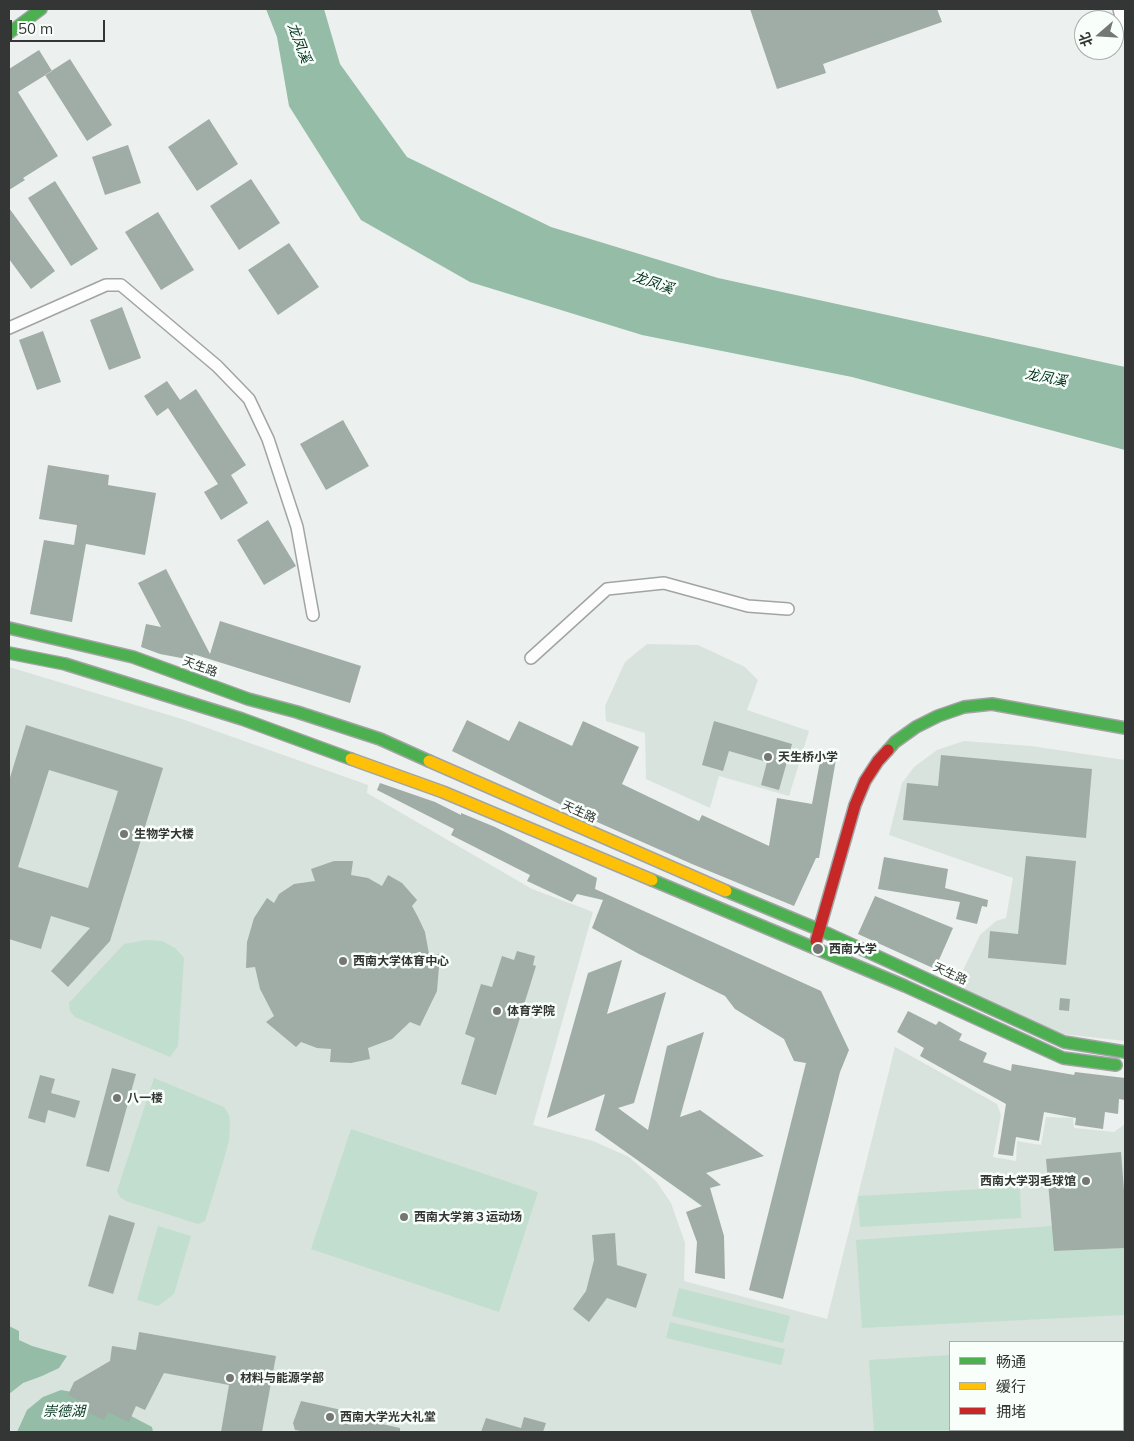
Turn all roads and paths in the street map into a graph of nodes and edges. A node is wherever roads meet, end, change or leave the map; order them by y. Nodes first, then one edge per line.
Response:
1 (41, 9) edge
2 (1119, 9) edge
3 (1125, 32) edge
4 (9, 33) edge
5 (9, 328) edge
6 (788, 610) dead end
7 (313, 615) dead end
8 (9, 628) edge
9 (9, 653) edge
10 (531, 658) dead end
11 (1125, 728) edge
12 (820, 930) junction
13 (814, 948) junction
14 (1125, 1052) edge
15 (1125, 1066) edge

1 - 4 main road
2 - 3 street
5 - 7 street
6 - 10 street
8 - 12 main road, 天生路
9 - 13 main road
11 - 12 main road
12 - 13 main road
12 - 14 main road, 天生路
13 - 15 main road

